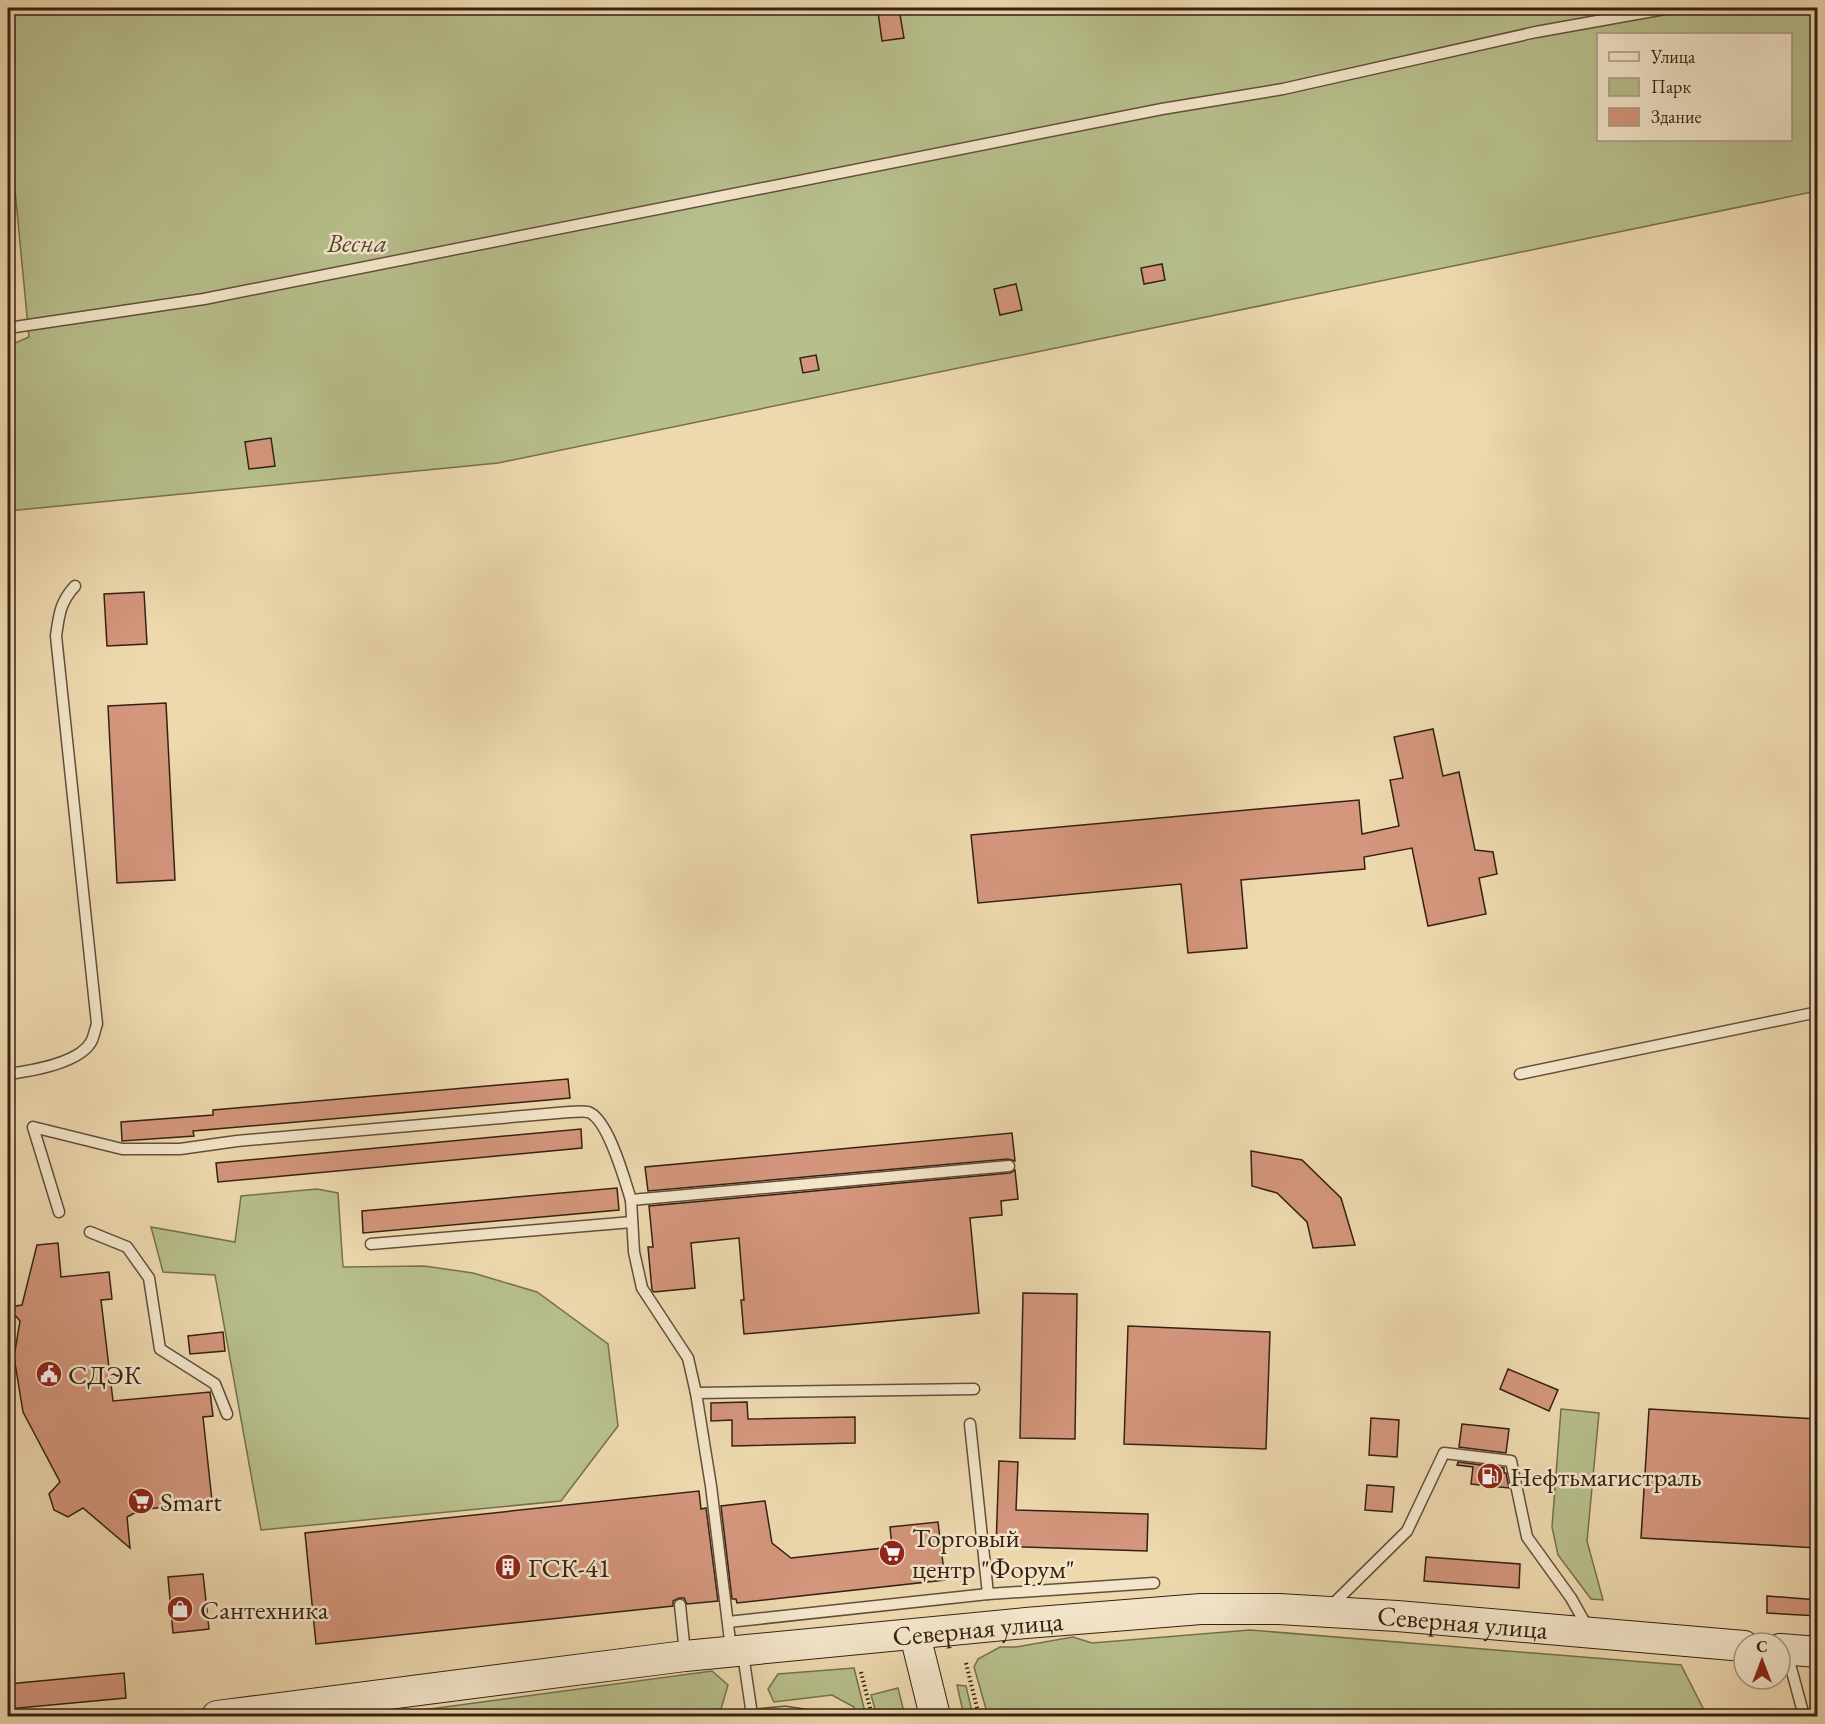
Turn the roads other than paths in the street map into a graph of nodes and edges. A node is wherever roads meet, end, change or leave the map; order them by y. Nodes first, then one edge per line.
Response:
1 (1670, 8) edge
2 (8, 328) edge
3 (75, 586) dead end
4 (1818, 1012) edge
5 (8, 1074) edge
6 (1520, 1074) dead end
7 (1009, 1166) dead end
8 (631, 1200) junction
9 (59, 1212) dead end
10 (632, 1222) junction
11 (90, 1232) dead end
12 (371, 1244) dead end
13 (974, 1389) dead end
14 (696, 1393) junction
15 (228, 1414) dead end
16 (970, 1424) dead end
17 (1155, 1583) dead end
18 (988, 1594) junction
19 (680, 1605) dead end
20 (1325, 1612) junction
21 (728, 1622) junction
22 (1591, 1633) junction
23 (915, 1635) junction
24 (1732, 1645) edge
25 (1792, 1650) edge
26 (737, 1652) junction
27 (1818, 1652) edge
28 (686, 1656) junction
29 (1792, 1678) edge
30 (750, 1715) edge
31 (217, 1716) edge
32 (812, 1716) edge
33 (935, 1716) edge
34 (1804, 1716) edge

1 - 2 lane
3 - 5 lane
4 - 6 lane
7 - 8 lane
8 - 9 lane
8 - 10 lane
10 - 12 lane
10 - 14 lane
11 - 15 lane
13 - 14 lane
14 - 21 lane
16 - 18 lane
17 - 18 lane
18 - 21 lane
19 - 28 lane
20 - 22 main road, Северная улица
20 - 22 lane
20 - 23 main road, Северная улица
21 - 26 lane
22 - 24 main road, Северная улица
23 - 26 main road, Северная улица
23 - 33 main road
25 - 27 main road
26 - 28 main road, Северная улица
26 - 30 lane
28 - 31 main road, Северная улица
29 - 34 lane
30 - 32 lane

